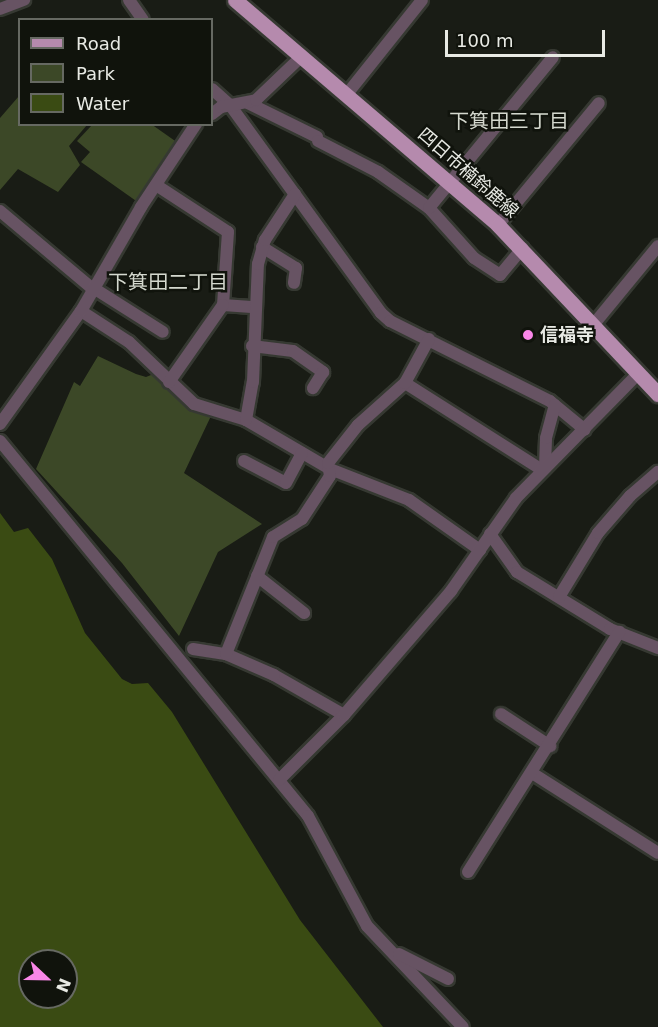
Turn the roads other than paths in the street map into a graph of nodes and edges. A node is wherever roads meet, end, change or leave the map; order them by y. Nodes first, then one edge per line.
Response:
1 (24, 0) edge
2 (129, 0) edge
3 (235, 0) edge
4 (422, 0) edge
5 (0, 9) edge
6 (141, 18) edge
7 (302, 56) junction
8 (553, 57) dead end
9 (213, 90) edge
10 (347, 94) junction
11 (248, 103) junction
12 (599, 103) dead end
13 (230, 105) junction
14 (213, 114) edge
15 (195, 126) edge
16 (451, 183) junction
17 (156, 185) junction
18 (295, 194) junction
19 (429, 208) junction
20 (0, 211) edge
21 (498, 225) junction
22 (658, 246) edge
23 (262, 247) junction
24 (523, 248) junction
25 (294, 283) dead end
26 (94, 290) junction
27 (224, 305) junction
28 (255, 307) junction
29 (81, 311) junction
30 (594, 324) junction
31 (163, 332) dead end
32 (429, 339) junction
33 (252, 346) junction
34 (639, 373) junction
35 (169, 382) junction
36 (405, 383) junction
37 (313, 388) dead end
38 (658, 394) edge
39 (555, 405) junction
40 (246, 420) junction
41 (0, 424) edge
42 (585, 430) junction
43 (0, 441) edge
44 (302, 453) junction
45 (244, 461) dead end
46 (330, 469) junction
47 (543, 469) junction
48 (658, 472) edge
49 (490, 534) junction
50 (480, 550) junction
51 (257, 576) junction
52 (559, 597) junction
53 (304, 613) dead end
54 (619, 632) junction
55 (658, 648) edge
56 (193, 649) dead end
57 (226, 654) junction
58 (501, 714) dead end
59 (344, 715) junction
60 (550, 746) junction
61 (532, 773) junction
62 (279, 780) junction
63 (658, 853) edge
64 (468, 872) dead end
65 (397, 956) junction
66 (448, 979) dead end
67 (463, 1027) edge

1 - 5 street
2 - 6 street
3 - 7 main road, 四日市楠鈴鹿線
4 - 10 street
7 - 10 main road, 四日市楠鈴鹿線
7 - 11 street
8 - 16 street
9 - 13 street
10 - 16 main road, 四日市楠鈴鹿線
11 - 13 street
11 - 19 street
12 - 21 street
13 - 14 street
13 - 18 street
15 - 17 street
16 - 19 street
16 - 21 main road, 四日市楠鈴鹿線
17 - 26 street
17 - 27 street
18 - 23 street
18 - 32 street
19 - 24 street
20 - 26 street
21 - 24 main road, 四日市楠鈴鹿線
22 - 30 street
23 - 25 street
23 - 28 street
24 - 30 main road, 四日市楠鈴鹿線
26 - 29 street
26 - 31 street
27 - 28 street
27 - 35 street
28 - 33 street
29 - 35 street
29 - 41 street
30 - 34 main road, 四日市楠鈴鹿線
32 - 36 street
32 - 39 street
33 - 37 street
33 - 40 street
34 - 38 main road, 四日市楠鈴鹿線
34 - 42 street
35 - 40 street
36 - 46 street
36 - 47 street
39 - 42 street
39 - 47 street
40 - 44 street
42 - 47 street
43 - 62 street
44 - 45 street
44 - 46 street
46 - 50 street
46 - 51 street
47 - 49 street
48 - 52 street
49 - 50 street
49 - 52 street
50 - 59 street
51 - 53 street
51 - 57 street
52 - 54 street
54 - 55 street
54 - 60 street
56 - 57 street
57 - 59 street
58 - 60 street
59 - 62 street
60 - 61 street
61 - 63 street
61 - 64 street
62 - 65 street
65 - 66 street
65 - 67 street

